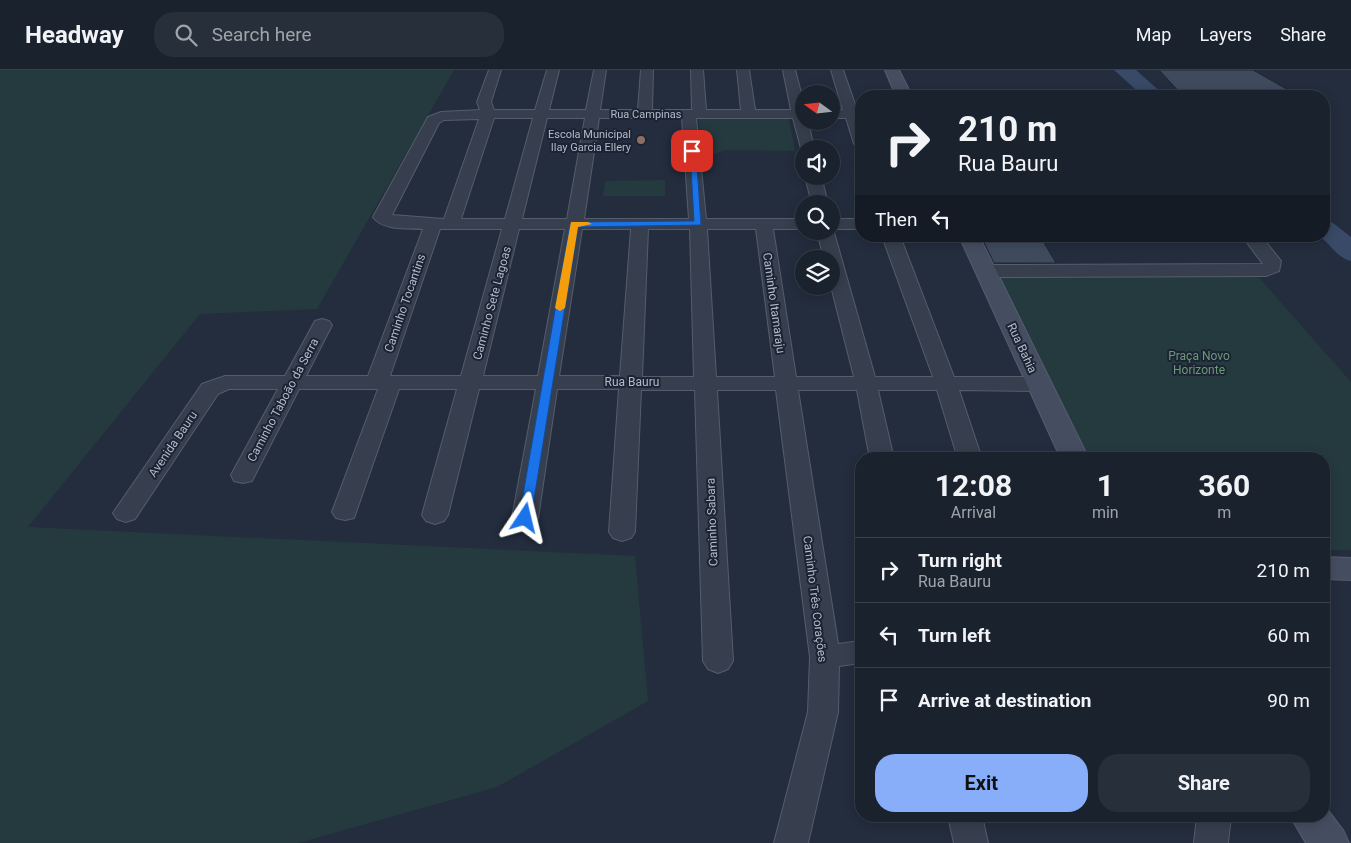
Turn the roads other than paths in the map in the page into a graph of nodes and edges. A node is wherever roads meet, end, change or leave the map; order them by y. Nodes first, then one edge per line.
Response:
1 (495, 70) edge
2 (553, 70) edge
3 (600, 70) edge
4 (647, 70) edge
5 (697, 70) edge
6 (743, 70) edge
7 (789, 70) edge
8 (837, 70) edge
9 (892, 70) edge
10 (901, 90) edge
11 (795, 92) edge
12 (855, 110) edge
13 (488, 114) junction
14 (542, 114) junction
15 (594, 114) junction
16 (645, 114) junction
17 (694, 114) junction
18 (749, 114) junction
19 (795, 114) edge
20 (840, 114) edge
21 (855, 114) edge
22 (698, 223) junction
23 (442, 224) junction
24 (514, 224) junction
25 (574, 224) junction
26 (640, 224) junction
27 (764, 224) junction
28 (795, 224) edge
29 (840, 224) edge
30 (855, 224) edge
31 (828, 240) edge
32 (893, 242) edge
33 (972, 242) edge
34 (1255, 242) edge
35 (985, 272) junction
36 (322, 325) dead end
37 (224, 382) joint
38 (293, 382) junction
39 (384, 382) junction
40 (470, 382) junction
41 (548, 382) junction
42 (631, 382) junction
43 (706, 382) junction
44 (785, 383) junction
45 (866, 383) junction
46 (946, 384) junction
47 (1039, 384) junction
48 (881, 452) edge
49 (968, 452) edge
50 (1072, 452) edge
51 (243, 475) dead end
52 (345, 512) dead end
53 (126, 513) dead end
54 (435, 515) dead end
55 (525, 518) dead end
56 (622, 532) dead end
57 (1330, 568) edge
58 (1351, 569) edge
59 (855, 653) edge
60 (825, 657) junction
61 (718, 661) dead end
62 (967, 822) edge
63 (1213, 822) edge
64 (791, 843) edge
65 (972, 843) edge
66 (1210, 843) edge

1 - 13 street, Caminho Tocantins
2 - 14 street, Caminho Sete Lagoas
3 - 15 street
4 - 16 street
5 - 17 street, Caminho Sabara
6 - 18 street
7 - 11 street
8 - 12 street
9 - 10 street
13 - 14 street, Rua Campinas
13 - 23 street, Caminho Tocantins
13 - 23 street, Rua Campinas
14 - 15 street, Rua Campinas
14 - 24 street, Caminho Sete Lagoas
15 - 16 street, Rua Campinas
15 - 25 street
16 - 17 street, Rua Campinas
17 - 18 street, Rua Campinas
17 - 22 street, Caminho Sabara
18 - 19 street, Rua Campinas
20 - 21 street
22 - 26 street
22 - 27 street
22 - 43 street, Caminho Sabara
23 - 24 street
23 - 39 street, Caminho Tocantins
24 - 25 street
24 - 40 street, Caminho Sete Lagoas
25 - 26 street
25 - 41 street
26 - 42 street
27 - 28 street
27 - 44 street, Caminho Itamaraju
29 - 30 street
31 - 45 street
32 - 46 street
33 - 35 street, Rua Bahia
34 - 35 street
35 - 47 street, Rua Bahia
36 - 38 street, Caminho Taboão da Serra
37 - 38 street, Rua Bauru
37 - 53 street, Avenida Bauru
38 - 39 street, Rua Bauru
38 - 51 street, Caminho Taboão da Serra
39 - 40 street, Rua Bauru
39 - 52 street, Caminho Tocantins
40 - 41 street, Rua Bauru
40 - 54 street, Caminho Sete Lagoas
41 - 42 street, Rua Bauru
41 - 55 street
42 - 43 street, Rua Bauru
42 - 56 street
43 - 44 street, Rua Bauru
43 - 61 street, Caminho Sabara
44 - 45 street, Rua Bauru
44 - 60 street, Caminho Três Corações
45 - 46 street, Rua Bauru
45 - 48 street
46 - 47 street, Rua Bauru
46 - 49 street
47 - 50 street, Rua Bahia
57 - 58 street
59 - 60 street
60 - 64 street, Caminho Três Corações
62 - 65 street
63 - 66 street

